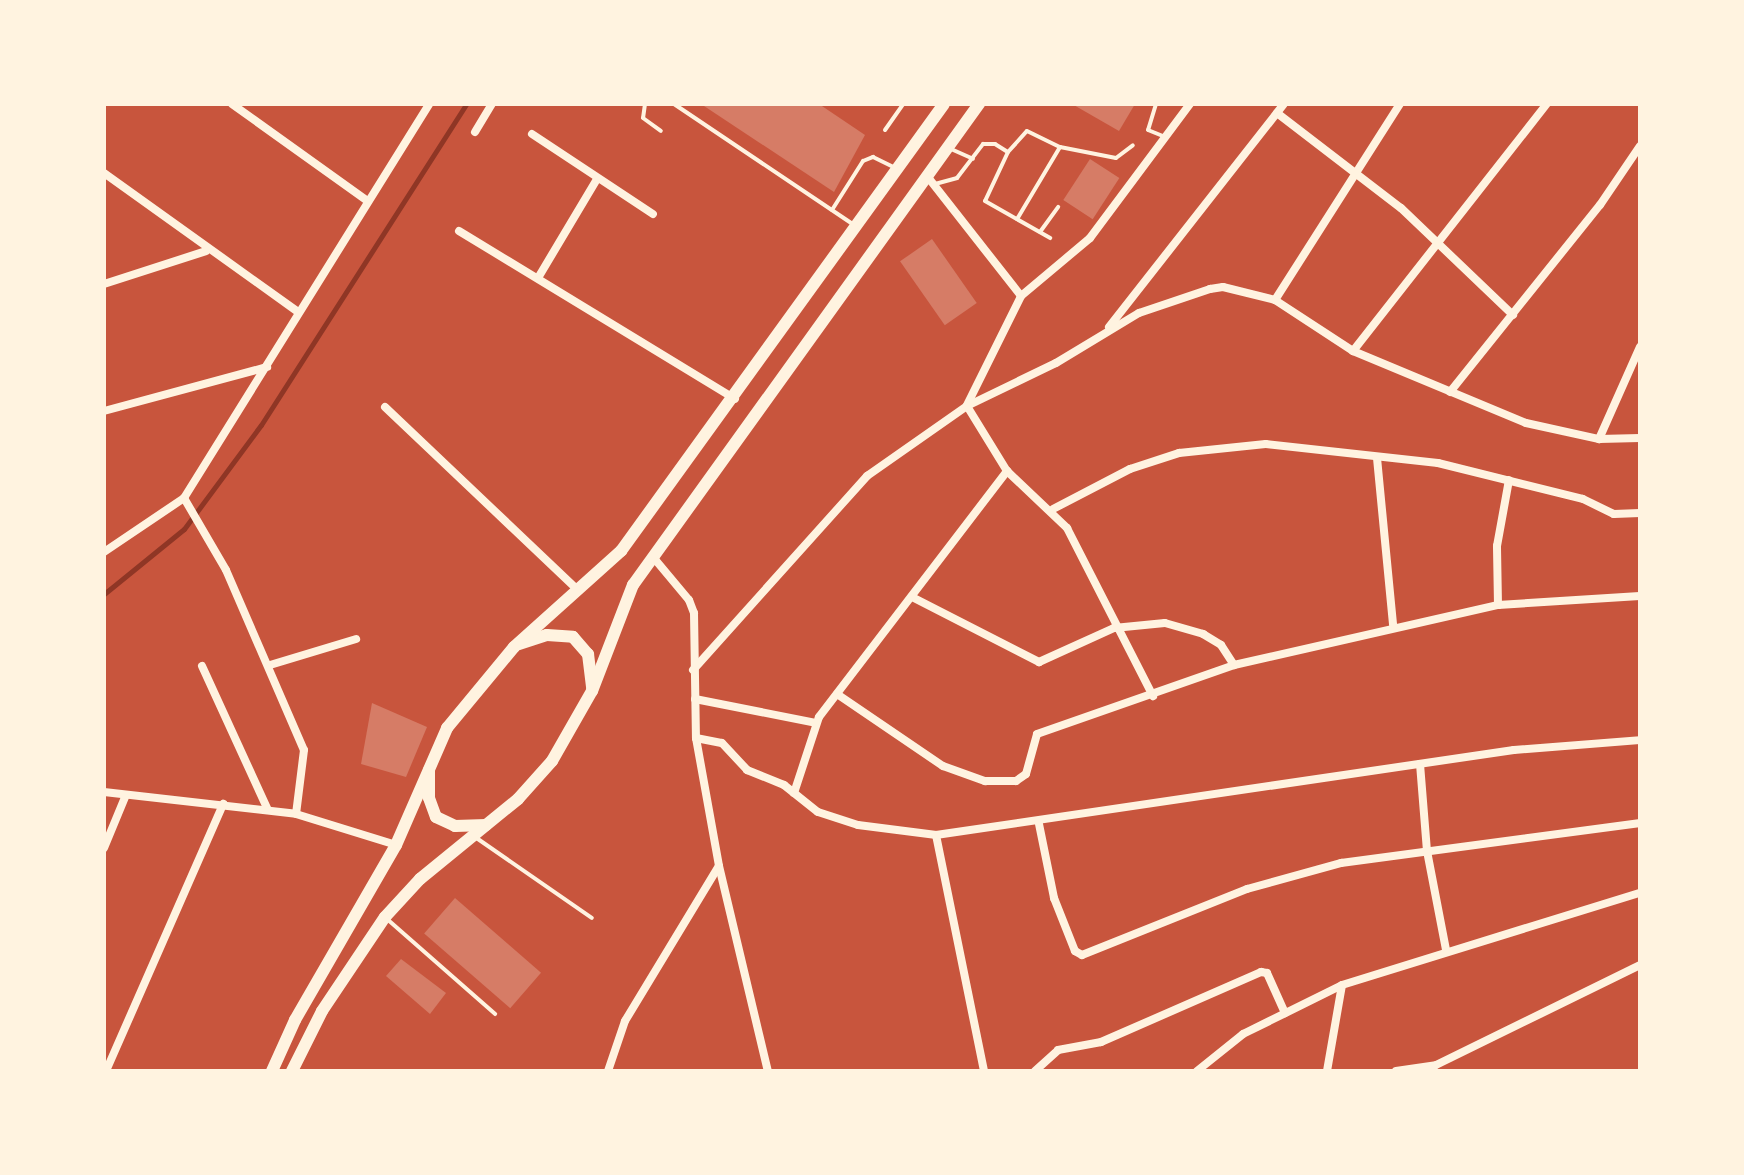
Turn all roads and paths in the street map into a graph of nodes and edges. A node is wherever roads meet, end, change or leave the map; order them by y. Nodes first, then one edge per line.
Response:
1 (232, 104) edge
2 (429, 104) edge
3 (492, 104) edge
4 (645, 104) edge
5 (674, 104) edge
6 (903, 104) edge
7 (944, 104) edge
8 (979, 104) edge
9 (1156, 104) edge
10 (1190, 104) edge
11 (1284, 104) edge
12 (1400, 104) edge
13 (1547, 104) edge
14 (1277, 113) junction
15 (885, 130) dead end
16 (661, 131) dead end
17 (475, 132) dead end
18 (532, 134) dead end
19 (1165, 137) junction
20 (1133, 145) dead end
21 (949, 146) junction
22 (1640, 146) edge
23 (1060, 147) junction
24 (1008, 152) junction
25 (973, 159) junction
26 (898, 169) junction
27 (104, 173) edge
28 (1358, 173) junction
29 (597, 179) junction
30 (931, 180) junction
31 (366, 200) junction
32 (1058, 207) dead end
33 (832, 210) junction
34 (653, 214) dead end
35 (1017, 219) junction
36 (857, 227) junction
37 (459, 231) dead end
38 (1040, 232) junction
39 (1050, 238) dead end
40 (1438, 244) junction
41 (206, 251) junction
42 (538, 278) junction
43 (104, 284) edge
44 (1021, 296) junction
45 (1275, 300) junction
46 (298, 312) junction
47 (1513, 315) junction
48 (1104, 334) junction
49 (1640, 347) edge
50 (1353, 351) junction
51 (267, 367) junction
52 (1450, 392) junction
53 (735, 399) junction
54 (967, 406) junction
55 (385, 407) dead end
56 (104, 411) edge
57 (1640, 438) edge
58 (1599, 439) junction
59 (1377, 458) junction
60 (1007, 471) junction
61 (1509, 480) junction
62 (184, 498) junction
63 (1053, 509) junction
64 (1640, 513) edge
65 (104, 552) edge
66 (653, 557) junction
67 (580, 592) junction
68 (1640, 596) edge
69 (912, 597) junction
70 (1498, 605) junction
71 (1393, 625) junction
72 (1114, 628) junction
73 (356, 639) dead end
74 (514, 647) junction
75 (270, 665) junction
76 (1234, 665) junction
77 (202, 666) dead end
78 (693, 670) junction
79 (592, 691) junction
80 (837, 694) junction
81 (1153, 696) junction
82 (695, 699) junction
83 (816, 723) junction
84 (696, 738) junction
85 (1640, 740) edge
86 (429, 763) junction
87 (1420, 764) junction
88 (104, 792) edge
89 (794, 793) junction
90 (126, 795) junction
91 (223, 804) junction
92 (268, 810) junction
93 (296, 814) junction
94 (1640, 823) edge
95 (1039, 824) junction
96 (487, 825) junction
97 (936, 835) junction
98 (473, 836) junction
99 (396, 845) junction
100 (104, 848) edge
101 (1427, 851) junction
102 (719, 866) junction
103 (1640, 893) edge
104 (385, 917) junction
105 (592, 918) dead end
106 (1446, 950) junction
107 (1640, 965) edge
108 (1342, 985) junction
109 (1285, 1013) junction
110 (495, 1014) dead end
111 (106, 1071) edge
112 (272, 1071) edge
113 (292, 1071) edge
114 (608, 1071) edge
115 (768, 1071) edge
116 (984, 1071) edge
117 (1035, 1071) edge
118 (1197, 1071) edge
119 (1327, 1071) edge
120 (1396, 1071) edge

1 - 31 street
2 - 31 street
3 - 17 street
4 - 16 lane
5 - 33 lane
6 - 15 lane
7 - 26 main road
8 - 21 main road
9 - 19 lane
10 - 19 street
11 - 14 street
12 - 28 street
13 - 40 street
14 - 28 street
14 - 48 street
18 - 29 street
19 - 44 street
20 - 23 lane
21 - 25 lane
21 - 30 main road
22 - 47 street
23 - 24 lane
23 - 35 lane
24 - 25 lane
24 - 35 lane
25 - 30 lane
26 - 33 lane
26 - 36 main road
27 - 41 street
28 - 40 street
28 - 45 street
29 - 34 street
29 - 42 street
30 - 44 street
30 - 66 main road
31 - 46 street
32 - 38 lane
33 - 36 lane
35 - 38 lane
36 - 53 main road
37 - 42 street
38 - 39 lane
40 - 47 street
40 - 50 street
41 - 43 street
41 - 46 street
42 - 53 street
44 - 54 street
45 - 48 street
45 - 50 street
46 - 51 street
47 - 52 street
48 - 54 street
49 - 58 street
50 - 52 street
51 - 56 street
51 - 62 street
52 - 58 street
53 - 67 main road
54 - 60 street
54 - 78 street
55 - 67 street
57 - 58 street
59 - 61 street
59 - 63 street
59 - 71 street
60 - 63 street
60 - 69 street
61 - 64 street
61 - 70 street
62 - 65 street
62 - 75 street
63 - 72 street
66 - 78 street
66 - 79 main road
67 - 74 main road
68 - 70 street
69 - 72 street
69 - 80 street
70 - 71 street
71 - 76 street
72 - 76 street
72 - 81 street
73 - 75 street
74 - 79 main road
74 - 86 main road
75 - 93 street
76 - 81 street
77 - 92 street
78 - 82 street
79 - 96 main road
80 - 81 street
80 - 83 street
82 - 83 street
82 - 84 street
83 - 89 street
84 - 89 street
84 - 102 street
85 - 87 street
86 - 96 main road
86 - 99 main road
87 - 95 street
87 - 101 street
88 - 90 street
89 - 97 street
90 - 91 street
90 - 100 street
91 - 92 street
91 - 111 street
92 - 93 street
93 - 99 street
94 - 101 street
95 - 97 street
95 - 101 street
96 - 98 main road
97 - 116 street
98 - 104 main road
98 - 105 lane
99 - 112 main road
101 - 106 street
102 - 114 street
102 - 115 street
103 - 106 street
104 - 110 lane
104 - 113 main road
106 - 108 street
107 - 120 street
108 - 109 street
108 - 119 street
109 - 117 street
109 - 118 street

